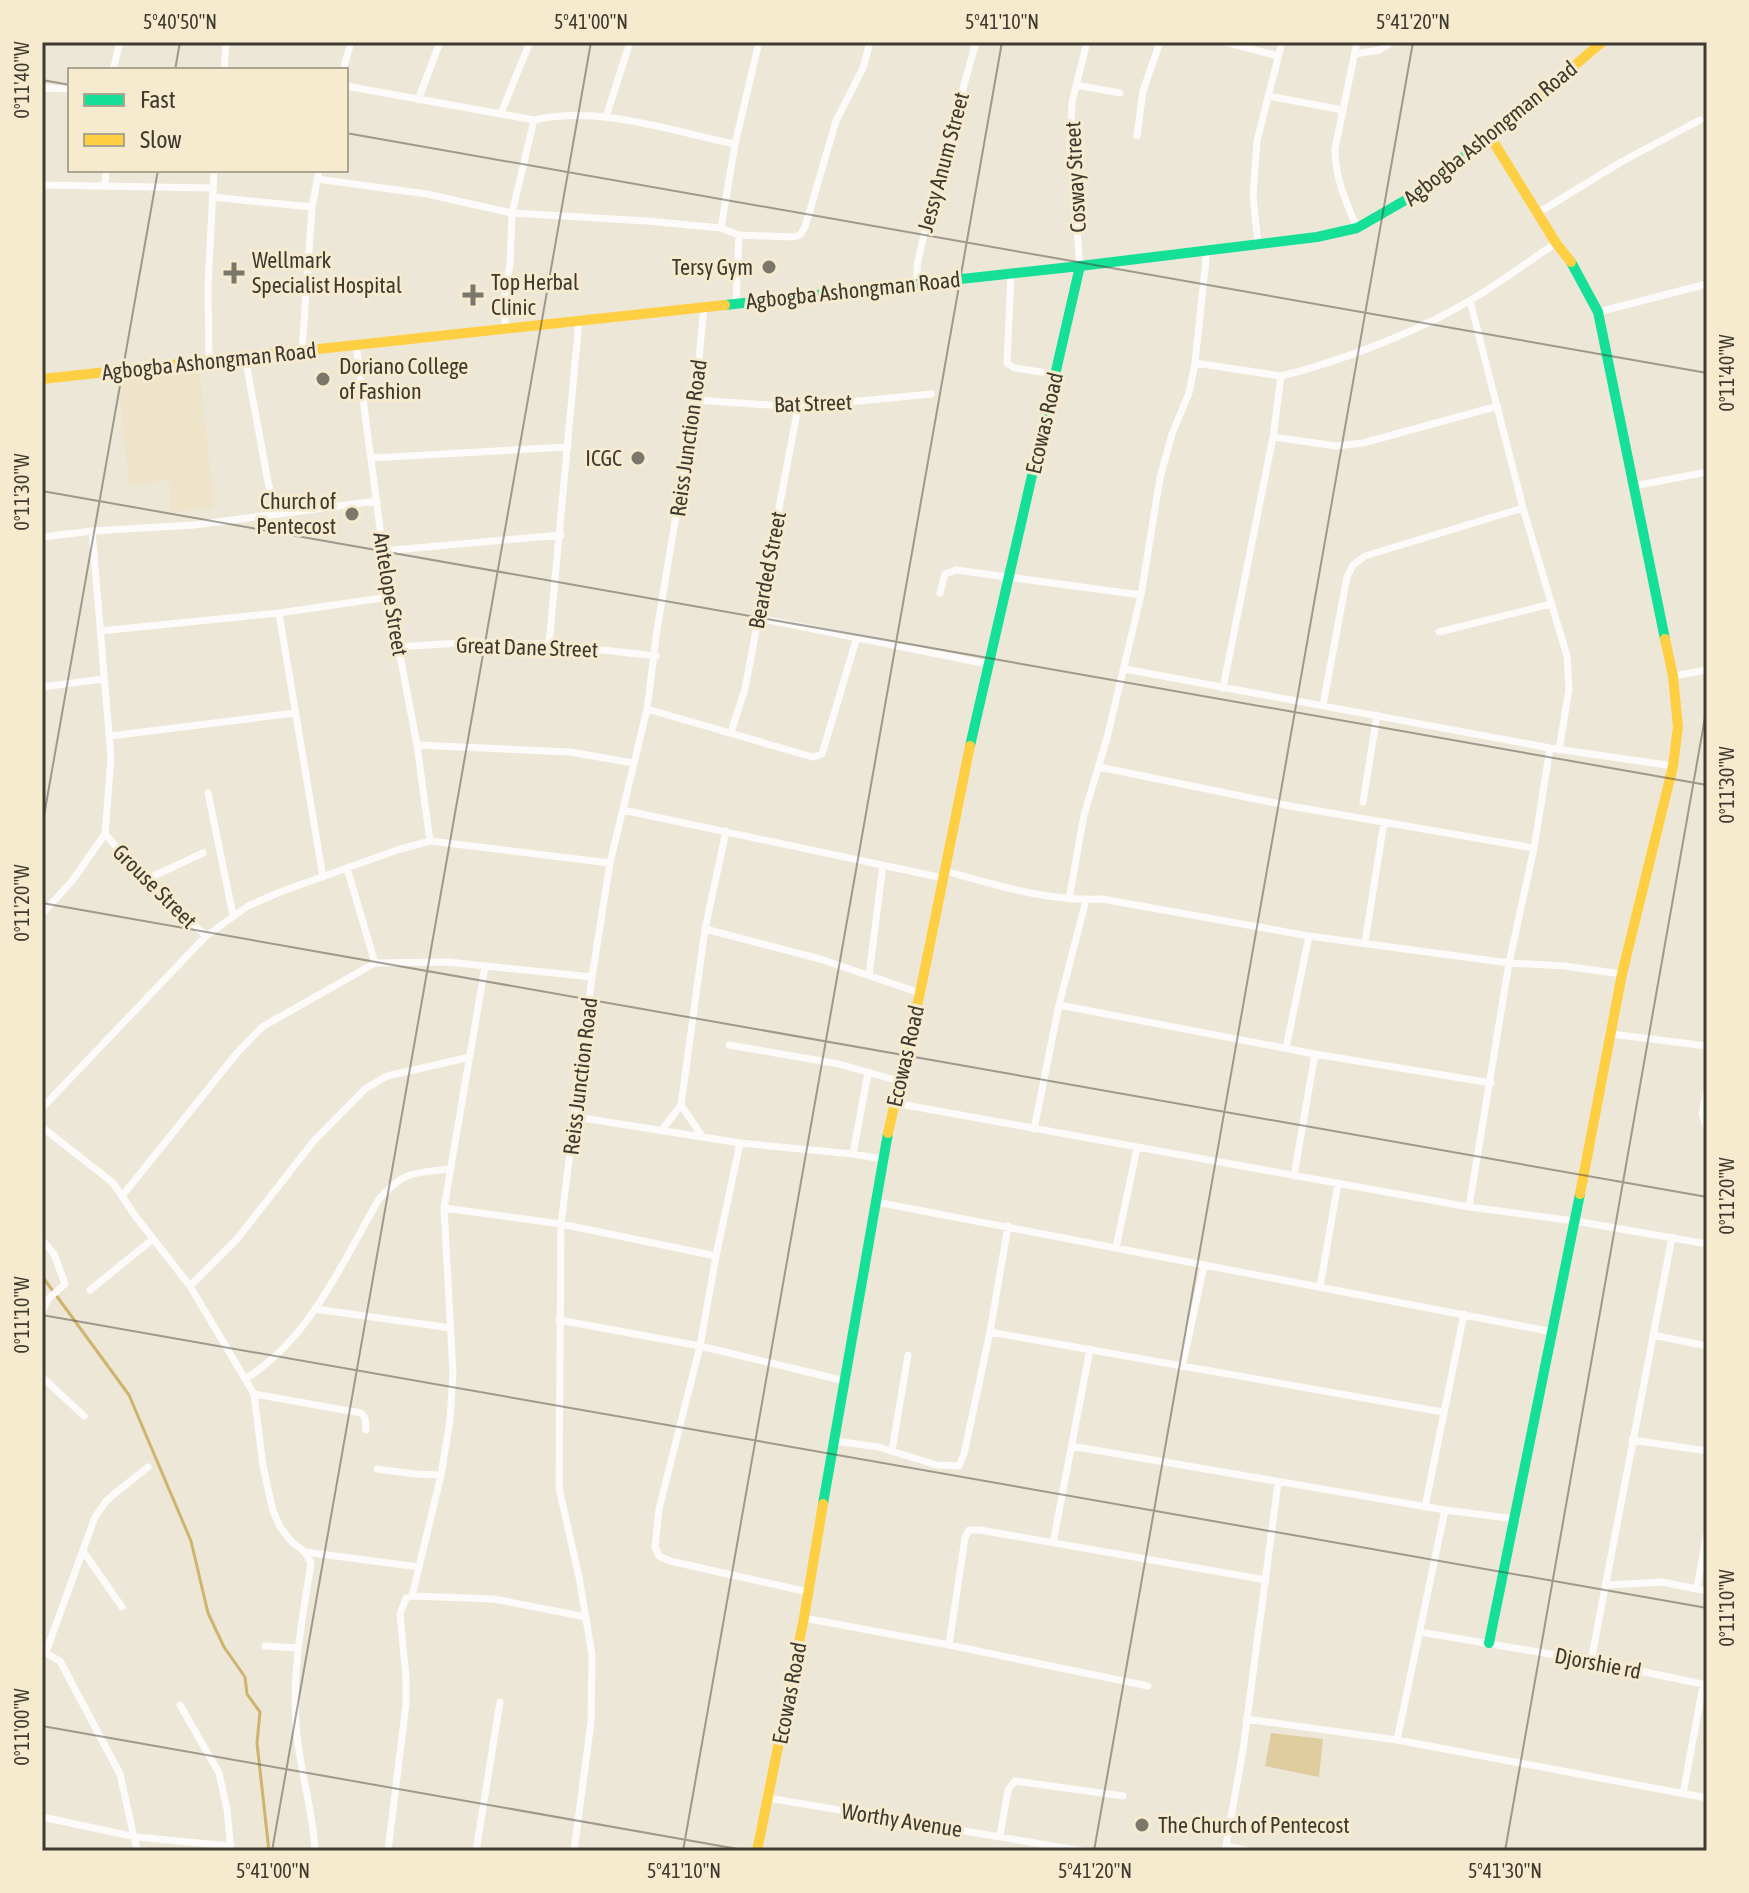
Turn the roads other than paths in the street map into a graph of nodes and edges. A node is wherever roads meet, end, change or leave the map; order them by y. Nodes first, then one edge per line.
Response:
1 (120, 42) edge
2 (226, 42) edge
3 (351, 42) edge
4 (440, 42) edge
5 (530, 42) edge
6 (630, 42) edge
7 (759, 42) edge
8 (870, 42) edge
9 (976, 42) edge
10 (1087, 42) edge
11 (1160, 42) edge
12 (1225, 42) edge
13 (1282, 42) edge
14 (1357, 42) edge
15 (1393, 42) edge
16 (1599, 43) edge
17 (1355, 54) junction
18 (1278, 56) junction
19 (114, 68) edge
20 (224, 68) edge
21 (344, 68) edge
22 (1076, 85) junction
23 (348, 86) edge
24 (42, 88) edge
25 (68, 89) edge
26 (1120, 93) dead end
27 (1268, 96) junction
28 (418, 100) junction
29 (1343, 110) junction
30 (501, 113) junction
31 (606, 117) junction
32 (534, 120) junction
33 (1700, 120) dead end
34 (1137, 136) dead end
35 (1491, 138) junction
36 (735, 144) junction
37 (106, 172) edge
38 (214, 172) edge
39 (318, 174) edge
40 (105, 184) junction
41 (42, 185) edge
42 (212, 192) junction
43 (312, 207) junction
44 (512, 213) junction
45 (1538, 213) junction
46 (721, 228) junction
47 (1357, 228) junction
48 (739, 235) junction
49 (1556, 243) junction
50 (1258, 244) junction
51 (1207, 250) junction
52 (1080, 266) junction
53 (1011, 273) junction
54 (917, 283) junction
55 (1707, 284) edge
56 (1470, 301) junction
57 (736, 303) junction
58 (704, 306) junction
59 (1598, 312) junction
60 (579, 320) junction
61 (505, 328) junction
62 (356, 345) junction
63 (302, 351) junction
64 (245, 357) junction
65 (209, 360) junction
66 (1195, 363) junction
67 (1055, 374) junction
68 (1281, 376) junction
69 (42, 379) edge
70 (931, 394) dead end
71 (695, 400) junction
72 (1498, 406) junction
73 (798, 407) junction
74 (1273, 437) junction
75 (568, 447) junction
76 (372, 458) junction
77 (1707, 472) edge
78 (1634, 486) junction
79 (377, 501) junction
80 (1523, 508) junction
81 (276, 513) junction
82 (92, 531) junction
83 (561, 535) junction
84 (42, 537) edge
85 (382, 551) junction
86 (1008, 575) junction
87 (940, 593) dead end
88 (1141, 595) junction
89 (389, 597) junction
90 (1551, 604) junction
91 (279, 613) junction
92 (758, 618) junction
93 (100, 631) junction
94 (1439, 632) dead end
95 (857, 637) junction
96 (549, 644) junction
97 (398, 647) junction
98 (656, 656) junction
99 (987, 664) junction
100 (1125, 669) junction
101 (1707, 670) edge
102 (1673, 676) junction
103 (103, 679) junction
104 (42, 687) edge
105 (1223, 688) junction
106 (1323, 705) junction
107 (647, 709) junction
108 (295, 713) junction
109 (1377, 715) junction
110 (731, 732) junction
111 (110, 736) junction
112 (417, 745) junction
113 (1550, 748) junction
114 (1559, 750) junction
115 (633, 763) junction
116 (1673, 766) junction
117 (1099, 767) junction
118 (208, 793) dead end
119 (1363, 802) dead end
120 (623, 810) junction
121 (1384, 822) junction
122 (726, 831) junction
123 (105, 834) junction
124 (430, 841) junction
125 (1534, 848) junction
126 (203, 853) dead end
127 (610, 863) junction
128 (883, 865) junction
129 (347, 868) junction
130 (944, 874) junction
131 (323, 877) junction
132 (145, 880) junction
133 (1069, 899) junction
134 (1086, 900) junction
135 (42, 914) edge
136 (233, 915) junction
137 (705, 929) junction
138 (206, 936) junction
139 (1309, 936) junction
140 (1365, 942) junction
141 (375, 963) junction
142 (1509, 963) junction
143 (485, 966) junction
144 (1622, 974) junction
145 (869, 975) junction
146 (592, 977) junction
147 (920, 993) junction
148 (1059, 1005) junction
149 (1611, 1034) junction
150 (729, 1045) dead end
151 (1707, 1046) edge
152 (1286, 1048) junction
153 (1315, 1054) junction
154 (470, 1057) junction
155 (868, 1073) junction
156 (899, 1081) junction
157 (1491, 1083) junction
158 (1707, 1088) edge
159 (894, 1103) junction
160 (681, 1105) junction
161 (42, 1108) edge
162 (576, 1117) junction
163 (42, 1127) edge
164 (1707, 1128) edge
165 (1034, 1129) junction
166 (661, 1131) junction
167 (702, 1137) junction
168 (740, 1143) junction
169 (1137, 1148) junction
170 (853, 1154) junction
171 (882, 1159) junction
172 (449, 1169) junction
173 (1294, 1176) junction
174 (1338, 1183) junction
175 (122, 1196) junction
176 (876, 1202) junction
177 (1469, 1207) junction
178 (444, 1208) junction
179 (1575, 1221) junction
180 (561, 1224) junction
181 (1008, 1226) junction
182 (1672, 1237) junction
183 (153, 1239) junction
184 (42, 1240) edge
185 (1707, 1244) edge
186 (1116, 1248) junction
187 (716, 1256) junction
188 (1204, 1266) junction
189 (190, 1286) junction
190 (1320, 1287) junction
191 (90, 1290) dead end
192 (315, 1309) junction
193 (42, 1312) edge
194 (1464, 1314) junction
195 (559, 1320) junction
196 (451, 1328) junction
197 (990, 1332) junction
198 (1553, 1332) junction
199 (1653, 1335) junction
200 (700, 1346) junction
201 (1707, 1346) edge
202 (1090, 1349) junction
203 (908, 1355) dead end
204 (1182, 1367) junction
205 (42, 1377) edge
206 (245, 1379) junction
207 (845, 1381) junction
208 (254, 1394) junction
209 (1443, 1412) junction
210 (84, 1416) dead end
211 (366, 1430) dead end
212 (1632, 1440) junction
213 (835, 1441) junction
214 (1071, 1446) junction
215 (892, 1450) junction
216 (1707, 1451) edge
217 (148, 1467) dead end
218 (377, 1469) dead end
219 (441, 1475) junction
220 (1278, 1483) junction
221 (1425, 1507) junction
222 (1445, 1510) junction
223 (1516, 1519) junction
224 (1707, 1532) edge
225 (1053, 1543) junction
226 (83, 1551) junction
227 (305, 1552) junction
228 (419, 1567) junction
229 (1266, 1580) junction
230 (1606, 1585) junction
231 (1697, 1588) junction
232 (1707, 1591) edge
233 (808, 1592) junction
234 (412, 1596) junction
235 (122, 1607) dead end
236 (586, 1617) junction
237 (804, 1618) junction
238 (1420, 1632) junction
239 (1489, 1643) junction
240 (949, 1645) junction
241 (265, 1646) dead end
242 (298, 1648) junction
243 (44, 1651) edge
244 (1591, 1661) junction
245 (1705, 1685) edge
246 (1148, 1686) dead end
247 (500, 1702) dead end
248 (180, 1705) dead end
249 (1246, 1719) junction
250 (1397, 1740) junction
251 (1683, 1794) junction
252 (1123, 1796) dead end
253 (768, 1798) junction
254 (1707, 1798) edge
255 (42, 1817) edge
256 (1000, 1836) junction
257 (136, 1837) junction
258 (231, 1848) edge
259 (1226, 1849) edge
260 (137, 1851) edge
261 (315, 1851) edge
262 (388, 1851) edge
263 (476, 1851) edge
264 (574, 1851) edge
265 (757, 1851) edge
266 (1083, 1851) edge
267 (1249, 1851) edge

1 - 19 street
2 - 20 street
3 - 21 street
4 - 28 street
5 - 30 street
6 - 31 street
7 - 36 street
8 - 48 street
9 - 54 street, Jessy Anum Street
10 - 22 street, Cosway Street
11 - 34 street
12 - 18 street
13 - 18 street
14 - 17 street
15 - 17 street
16 - 35 street, Agbogba Ashongman Road
17 - 29 street
18 - 27 street
22 - 26 street
22 - 52 street, Cosway Street
23 - 28 street
24 - 25 street
27 - 29 street
27 - 50 street
28 - 30 street
29 - 47 street
30 - 32 street
31 - 32 street
31 - 36 street
32 - 44 street
33 - 45 street
35 - 45 street
35 - 47 street, Agbogba Ashongman Road
36 - 46 street
37 - 40 street
38 - 42 street
39 - 43 street
39 - 44 street
40 - 41 street
40 - 42 street
42 - 43 street
42 - 65 street
43 - 63 street
44 - 46 street
44 - 61 street
45 - 49 street
46 - 48 street
47 - 50 street, Agbogba Ashongman Road
48 - 57 street
49 - 56 street
49 - 59 street
50 - 51 street, Agbogba Ashongman Road
51 - 52 street, Agbogba Ashongman Road
51 - 66 street
52 - 53 street, Agbogba Ashongman Road
52 - 67 street, Ecowas Road
53 - 54 street, Agbogba Ashongman Road
53 - 67 street
54 - 57 street, Agbogba Ashongman Road
55 - 59 street
56 - 68 street
56 - 72 street
57 - 58 street, Agbogba Ashongman Road
58 - 60 street, Agbogba Ashongman Road
58 - 71 street, Reiss Junction Road
59 - 78 street
60 - 61 street, Agbogba Ashongman Road
60 - 75 street
61 - 62 street, Agbogba Ashongman Road
62 - 63 street, Agbogba Ashongman Road
62 - 76 street, Antelope Street
63 - 64 street, Agbogba Ashongman Road
64 - 65 street, Agbogba Ashongman Road
64 - 81 street
65 - 69 street, Agbogba Ashongman Road
66 - 68 street
66 - 88 street
67 - 86 street, Ecowas Road
68 - 74 street
70 - 73 street, Bat Street
71 - 73 street, Bat Street
71 - 98 street, Reiss Junction Road
72 - 74 street
72 - 80 street
73 - 92 street, Bearded Street
74 - 105 street
75 - 76 street
75 - 83 street
76 - 79 street, Antelope Street
77 - 78 street
78 - 102 street
79 - 81 street
79 - 85 street, Antelope Street
80 - 90 street
80 - 106 street
81 - 82 street
82 - 84 street
82 - 93 street
83 - 85 street
83 - 96 street
85 - 89 street, Antelope Street
86 - 87 street
86 - 88 street
86 - 99 street, Ecowas Road
88 - 100 street
89 - 91 street
89 - 97 street, Antelope Street
90 - 94 street
90 - 114 street
91 - 93 street
91 - 108 street
92 - 95 street
92 - 110 street, Bearded Street
93 - 103 street
95 - 99 street
95 - 110 street
96 - 97 street, Great Dane Street
96 - 98 street, Great Dane Street
97 - 112 street, Antelope Street
98 - 107 street, Reiss Junction Road
99 - 130 street, Ecowas Road
100 - 105 street
100 - 117 street
101 - 102 street
102 - 116 street
103 - 104 street
103 - 111 street
105 - 106 street
106 - 109 street
107 - 110 street
107 - 115 street, Reiss Junction Road
108 - 111 street
108 - 131 street
109 - 113 street
109 - 119 street
111 - 123 street
112 - 115 street
112 - 124 street, Antelope Street
113 - 114 street
113 - 125 street
114 - 116 street
115 - 120 street, Reiss Junction Road
116 - 144 street
117 - 121 street
117 - 133 street
118 - 136 street
120 - 122 street
120 - 127 street, Reiss Junction Road
121 - 125 street
121 - 140 street
122 - 128 street
122 - 137 street
123 - 132 street, Grouse Street
123 - 135 street
124 - 127 street
124 - 129 street
125 - 142 street
126 - 132 street
127 - 146 street, Reiss Junction Road
128 - 130 street
128 - 145 street
129 - 131 street
129 - 141 street
130 - 133 street
130 - 147 street, Ecowas Road
131 - 136 street
132 - 138 street, Grouse Street
133 - 134 street
134 - 139 street
134 - 148 street
136 - 138 street
137 - 145 street
137 - 160 street
138 - 161 street
139 - 140 street
139 - 152 street
140 - 142 street
141 - 143 street
141 - 175 street
142 - 144 street
142 - 157 street
143 - 146 street
143 - 154 street
144 - 149 street
145 - 147 street
146 - 162 street, Reiss Junction Road
147 - 156 street, Ecowas Road
148 - 152 street
148 - 165 street
149 - 151 street
149 - 179 street
150 - 155 street
152 - 153 street
153 - 157 street
153 - 173 street
154 - 172 street
154 - 189 street
155 - 156 street
155 - 170 street
156 - 159 street, Ecowas Road
157 - 177 street
158 - 164 street
159 - 165 street
159 - 171 street, Ecowas Road
160 - 166 street
160 - 167 street
162 - 166 street
162 - 180 street, Reiss Junction Road
163 - 175 street
165 - 169 street
166 - 167 street
167 - 168 street
168 - 170 street
168 - 187 street
169 - 173 street
169 - 186 street
170 - 171 street
171 - 176 street, Ecowas Road
172 - 178 street
172 - 192 street
173 - 174 street
174 - 177 street
174 - 190 street
175 - 183 street
176 - 181 street
176 - 207 street, Ecowas Road
177 - 179 street
178 - 180 street
178 - 196 street
179 - 182 street
179 - 198 street
180 - 187 street
180 - 195 street, Reiss Junction Road
181 - 186 street
181 - 197 street
182 - 185 street
182 - 199 street
183 - 189 street
183 - 191 street
184 - 193 street
186 - 188 street
187 - 200 street
188 - 190 street
188 - 204 street
189 - 206 street
190 - 194 street
192 - 196 street
192 - 206 street
194 - 198 street
194 - 209 street
195 - 200 street
195 - 236 street, Reiss Junction Road
196 - 219 street
197 - 202 street
197 - 215 street
198 - 223 street
199 - 201 street
199 - 212 street
200 - 207 street
200 - 233 street
202 - 204 street
202 - 214 street
203 - 215 street
204 - 209 street
205 - 210 street
206 - 208 street
207 - 213 street, Ecowas Road
208 - 211 street
208 - 227 street
209 - 221 street
212 - 216 street
212 - 230 street
213 - 215 street
213 - 233 street, Ecowas Road
214 - 220 street
214 - 225 street
217 - 226 street
218 - 219 street
219 - 228 street
220 - 221 street
220 - 229 street
221 - 222 street
222 - 223 street
222 - 238 street
223 - 239 street
224 - 231 street
225 - 229 street
225 - 240 street
226 - 235 street
226 - 243 street
227 - 228 street
227 - 242 street
228 - 234 street
229 - 249 street
230 - 231 street
230 - 244 street
231 - 232 street
233 - 237 street, Ecowas Road
234 - 236 street
234 - 262 street
236 - 264 street, Reiss Junction Road
237 - 240 street
237 - 253 street, Ecowas Road
238 - 239 street, Djorshie rd
238 - 250 street
239 - 244 street, Djorshie rd
240 - 246 street
241 - 242 street
242 - 261 street
243 - 257 street
244 - 245 street, Djorshie rd
245 - 251 street
247 - 263 street
248 - 258 street
249 - 250 street
249 - 259 street
250 - 251 street
251 - 254 street
252 - 256 street
253 - 256 street, Worthy Avenue
253 - 265 street, Ecowas Road
255 - 257 street
256 - 266 street, Worthy Avenue
257 - 258 street
257 - 260 street
259 - 267 street

